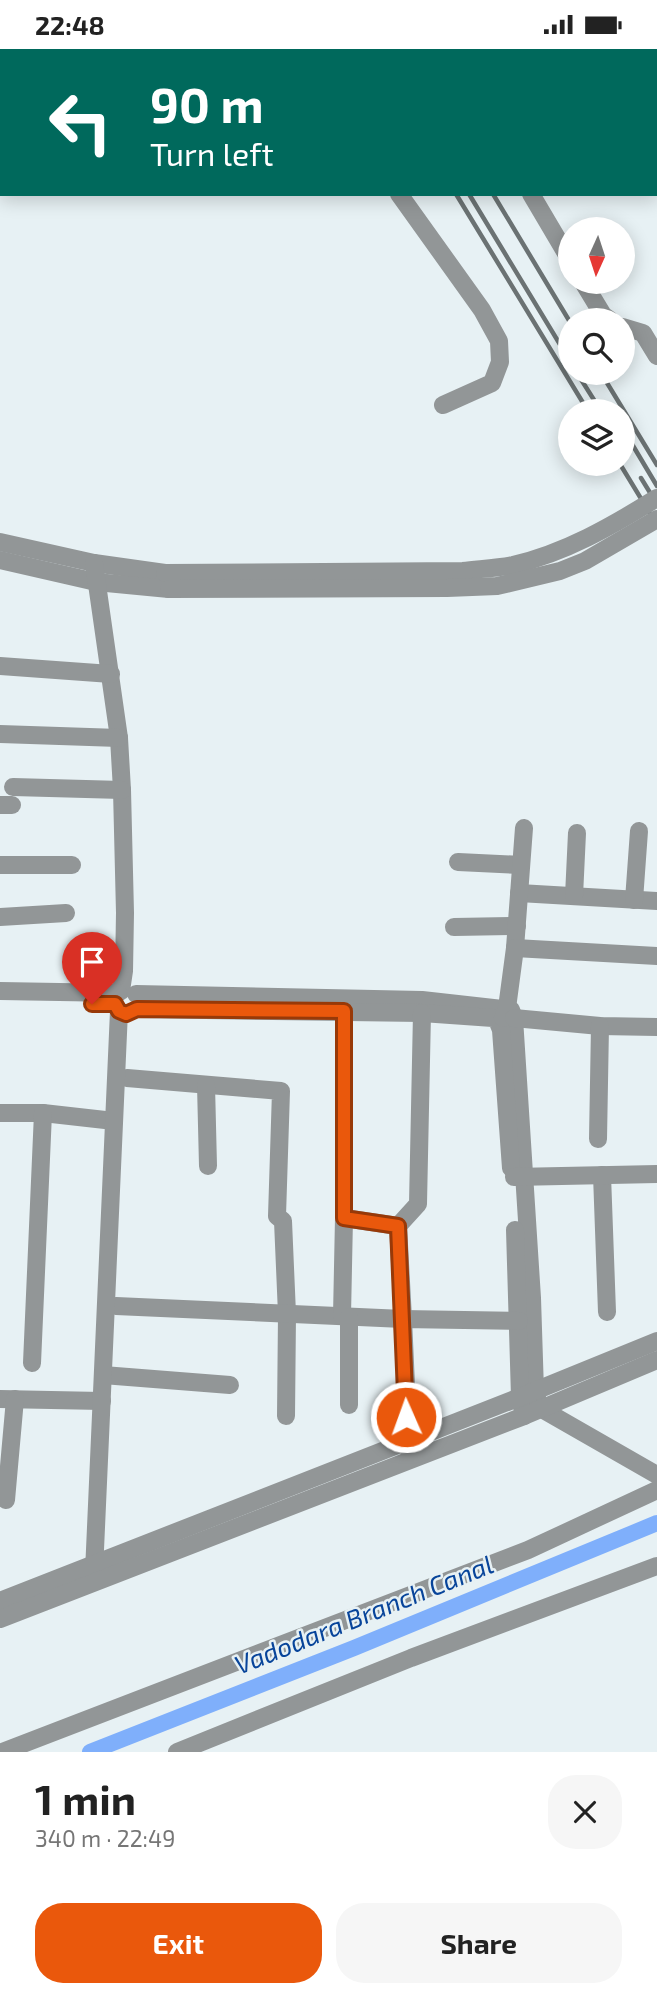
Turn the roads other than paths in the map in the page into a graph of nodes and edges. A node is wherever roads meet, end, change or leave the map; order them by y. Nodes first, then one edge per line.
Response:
1 (400, 196) edge
2 (532, 196) edge
3 (558, 240) edge
4 (635, 331) edge
5 (657, 356) edge
6 (443, 405) dead end
7 (657, 498) edge
8 (657, 519) edge
9 (0, 543) edge
10 (0, 560) edge
11 (94, 563) junction
12 (167, 581) junction
13 (96, 582) junction
14 (0, 666) edge
15 (111, 674) junction
16 (0, 734) edge
17 (119, 738) junction
18 (13, 787) dead end
19 (122, 790) junction
20 (524, 828) dead end
21 (639, 831) dead end
22 (576, 833) dead end
23 (458, 862) dead end
24 (0, 865) edge
25 (72, 865) dead end
26 (521, 865) junction
27 (519, 893) junction
28 (574, 896) junction
29 (634, 900) junction
30 (657, 901) edge
31 (66, 913) dead end
32 (0, 916) edge
33 (454, 926) dead end
34 (517, 926) junction
35 (515, 948) junction
36 (657, 956) edge
37 (0, 991) edge
38 (126, 1001) junction
39 (0, 1002) edge
40 (344, 1011) junction
41 (422, 1013) junction
42 (507, 1017) junction
43 (600, 1026) junction
44 (657, 1027) edge
45 (127, 1078) junction
46 (206, 1085) junction
47 (0, 1113) edge
48 (43, 1114) junction
49 (114, 1121) junction
50 (598, 1139) dead end
51 (208, 1166) dead end
52 (657, 1174) edge
53 (602, 1175) junction
54 (518, 1177) junction
55 (344, 1218) junction
56 (398, 1226) junction
57 (116, 1306) junction
58 (607, 1312) dead end
59 (287, 1314) junction
60 (346, 1316) junction
61 (403, 1319) junction
62 (519, 1321) junction
63 (657, 1341) edge
64 (657, 1360) edge
65 (32, 1363) dead end
66 (108, 1376) junction
67 (230, 1385) dead end
68 (7, 1399) edge
69 (102, 1401) junction
70 (530, 1403) junction
71 (349, 1405) dead end
72 (286, 1416) dead end
73 (409, 1450) junction
74 (657, 1475) edge
75 (657, 1490) edge
76 (6, 1500) dead end
77 (657, 1566) edge
78 (99, 1571) junction
79 (0, 1601) edge
80 (0, 1619) edge
81 (2, 1752) edge
82 (177, 1752) edge

1 - 6 street
2 - 3 street
4 - 5 street
7 - 12 street, bridge
8 - 12 street, bridge
9 - 11 street
10 - 13 street
11 - 12 street
11 - 13 street
12 - 13 street
13 - 15 street
14 - 15 street
15 - 17 street
16 - 17 street
17 - 19 street
18 - 19 street
19 - 38 street
20 - 26 street
21 - 29 street
22 - 28 street
23 - 26 street
24 - 25 street
26 - 27 street
27 - 28 street
27 - 34 street
28 - 29 street
29 - 30 street
31 - 32 street
33 - 34 street
34 - 35 street
35 - 36 street
35 - 42 street
37 - 38 street
38 - 39 street
38 - 40 street
38 - 42 street
38 - 45 street
38 - 49 street
40 - 41 street
40 - 55 street
41 - 42 street
41 - 56 street
42 - 43 street
42 - 54 street
43 - 44 street
43 - 50 street
45 - 46 street
45 - 57 street
46 - 51 street
46 - 59 street
47 - 48 street
48 - 49 street
48 - 65 street
49 - 66 street
52 - 53 street
53 - 54 street
53 - 58 street
54 - 62 street
54 - 70 street
55 - 56 street
55 - 60 street
56 - 61 street
57 - 59 street
57 - 66 street
59 - 60 street
59 - 72 street
60 - 61 street
60 - 71 street
61 - 62 street
61 - 73 street
62 - 70 street
63 - 70 street
64 - 70 street
66 - 67 street
66 - 69 street
66 - 78 street
68 - 69 street
68 - 76 street
69 - 78 street
70 - 73 street
70 - 74 street
73 - 78 street
75 - 81 street
77 - 82 street
78 - 79 street
78 - 80 street

